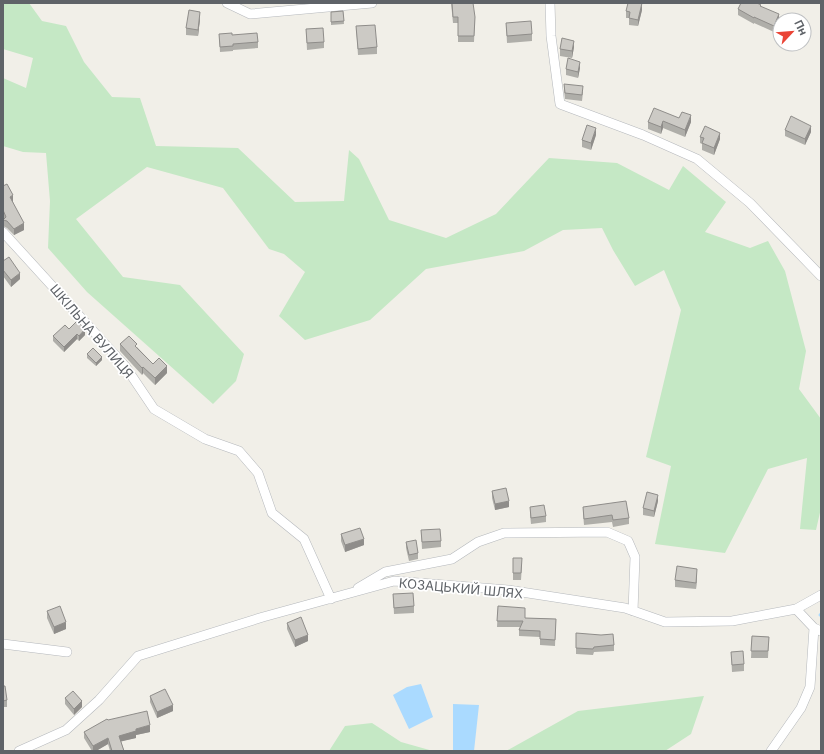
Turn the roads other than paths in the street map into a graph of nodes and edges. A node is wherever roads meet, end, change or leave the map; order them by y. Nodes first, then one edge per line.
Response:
1 (227, 3) edge
2 (372, 3) edge
3 (550, 3) edge
4 (3, 232) edge
5 (821, 276) edge
6 (347, 594) junction
7 (821, 595) edge
8 (331, 599) junction
9 (796, 609) junction
10 (633, 611) junction
11 (818, 630) edge
12 (3, 644) edge
13 (67, 652) dead end
14 (19, 751) edge
15 (771, 751) edge

1 - 2 street
3 - 5 street
4 - 8 street, ШКІЛЬНА ВУЛИЦЯ
6 - 8 street, КОЗАЦЬКИЙ ШЛЯХ
6 - 10 street, КОЗАЦЬКИЙ ШЛЯХ
6 - 10 street
7 - 9 street, КОЗАЦЬКИЙ ШЛЯХ
8 - 14 street, КОЗАЦЬКИЙ ШЛЯХ
9 - 10 street, КОЗАЦЬКИЙ ШЛЯХ
9 - 11 street
11 - 15 street
12 - 13 street

